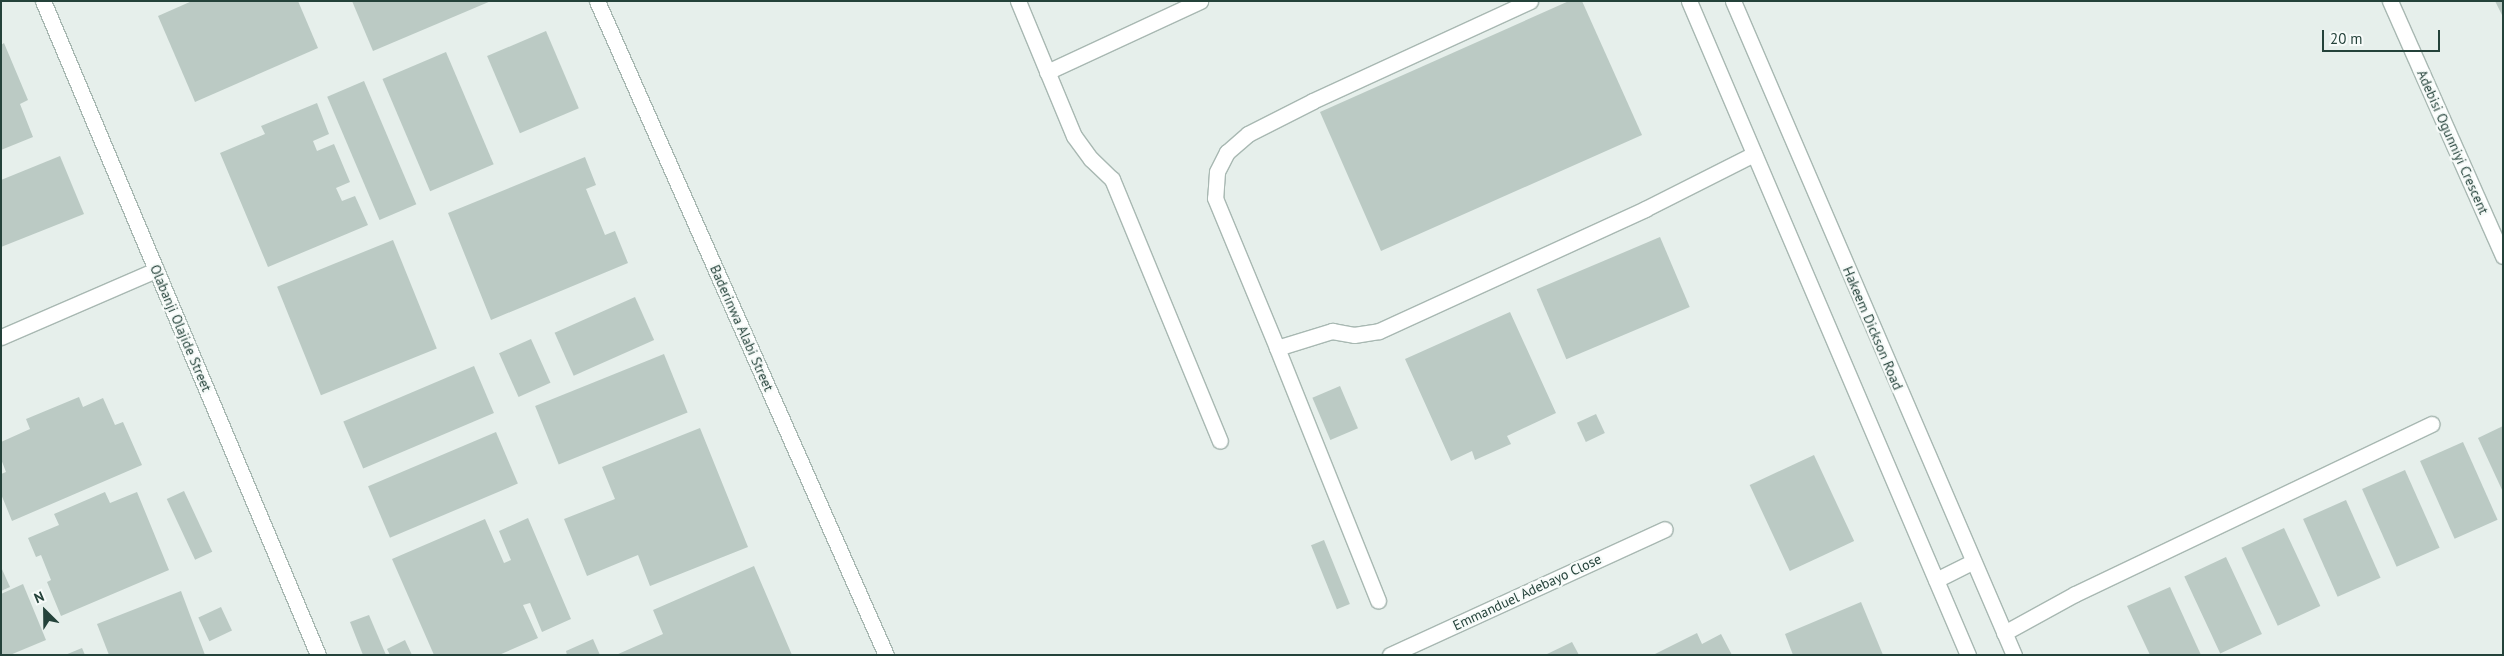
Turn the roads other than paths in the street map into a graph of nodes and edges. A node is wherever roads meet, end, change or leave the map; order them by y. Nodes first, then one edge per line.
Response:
1 (43, 1) edge
2 (597, 1) edge
3 (1018, 1) edge
4 (1200, 1) edge
5 (1530, 1) edge
6 (1690, 1) edge
7 (1733, 1) edge
8 (2390, 1) edge
9 (1047, 72) junction
10 (1754, 154) junction
11 (2503, 256) edge
12 (156, 270) junction
13 (1, 337) edge
14 (1277, 348) junction
15 (2431, 424) dead end
16 (1220, 441) dead end
17 (1665, 529) dead end
18 (1972, 562) junction
19 (1936, 580) junction
20 (1378, 601) dead end
21 (2004, 633) junction
22 (318, 655) edge
23 (886, 655) edge
24 (1390, 655) edge
25 (1968, 655) edge
26 (2014, 655) edge

1 - 12 street, Olabanji Olajide Street
2 - 23 street, Baderinwa Alabi Street
3 - 9 street
4 - 9 street
5 - 14 street
6 - 10 street
7 - 18 street, Hakeem Dickson Road
8 - 11 street, Adebisi Ogunniyi Crescent
9 - 16 street
10 - 14 street
10 - 19 street
12 - 13 street
12 - 22 street, Olabanji Olajide Street
14 - 20 street
15 - 21 street
17 - 24 street, Emmanduel Adebayo Close
18 - 19 street
18 - 21 street, Hakeem Dickson Road
19 - 25 street
21 - 26 street, Hakeem Dickson Road

